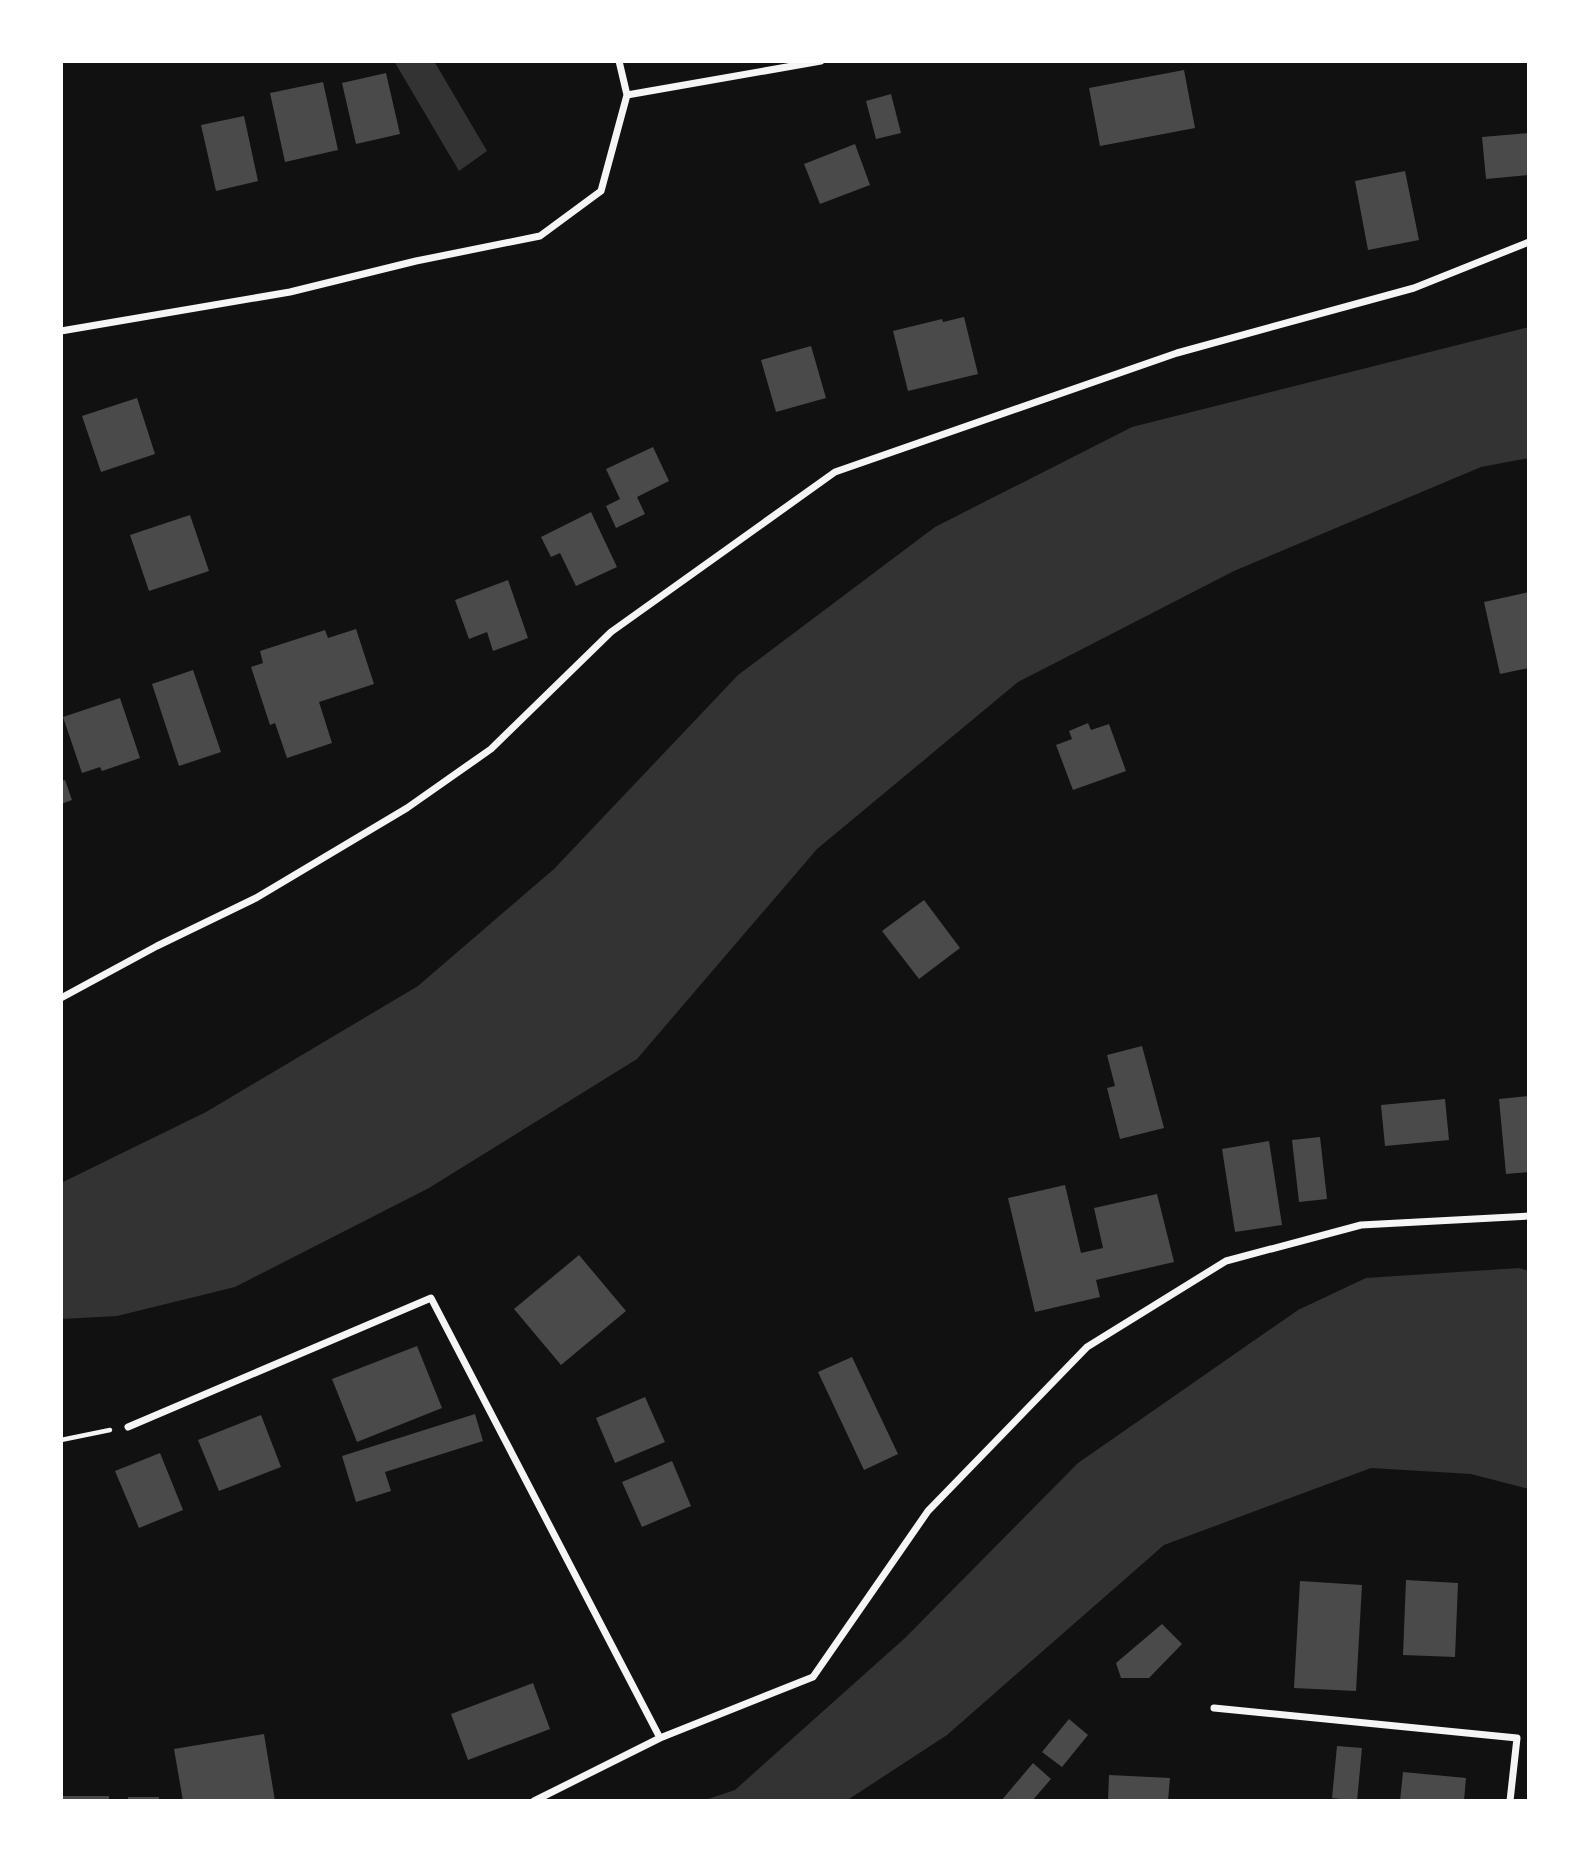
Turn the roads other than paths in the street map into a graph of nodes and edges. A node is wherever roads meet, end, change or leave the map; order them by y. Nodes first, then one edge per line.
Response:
1 (619, 61) edge
2 (821, 61) edge
3 (627, 95) junction
4 (1529, 242) edge
5 (61, 331) edge
6 (61, 998) edge
7 (1529, 1216) edge
8 (128, 1427) road end
9 (1214, 1707) dead end
10 (660, 1738) junction
11 (534, 1801) edge
12 (1510, 1801) edge

1 - 3 street
2 - 3 street
3 - 5 street
4 - 6 street
7 - 10 street
8 - 10 street
9 - 12 street
10 - 11 street

